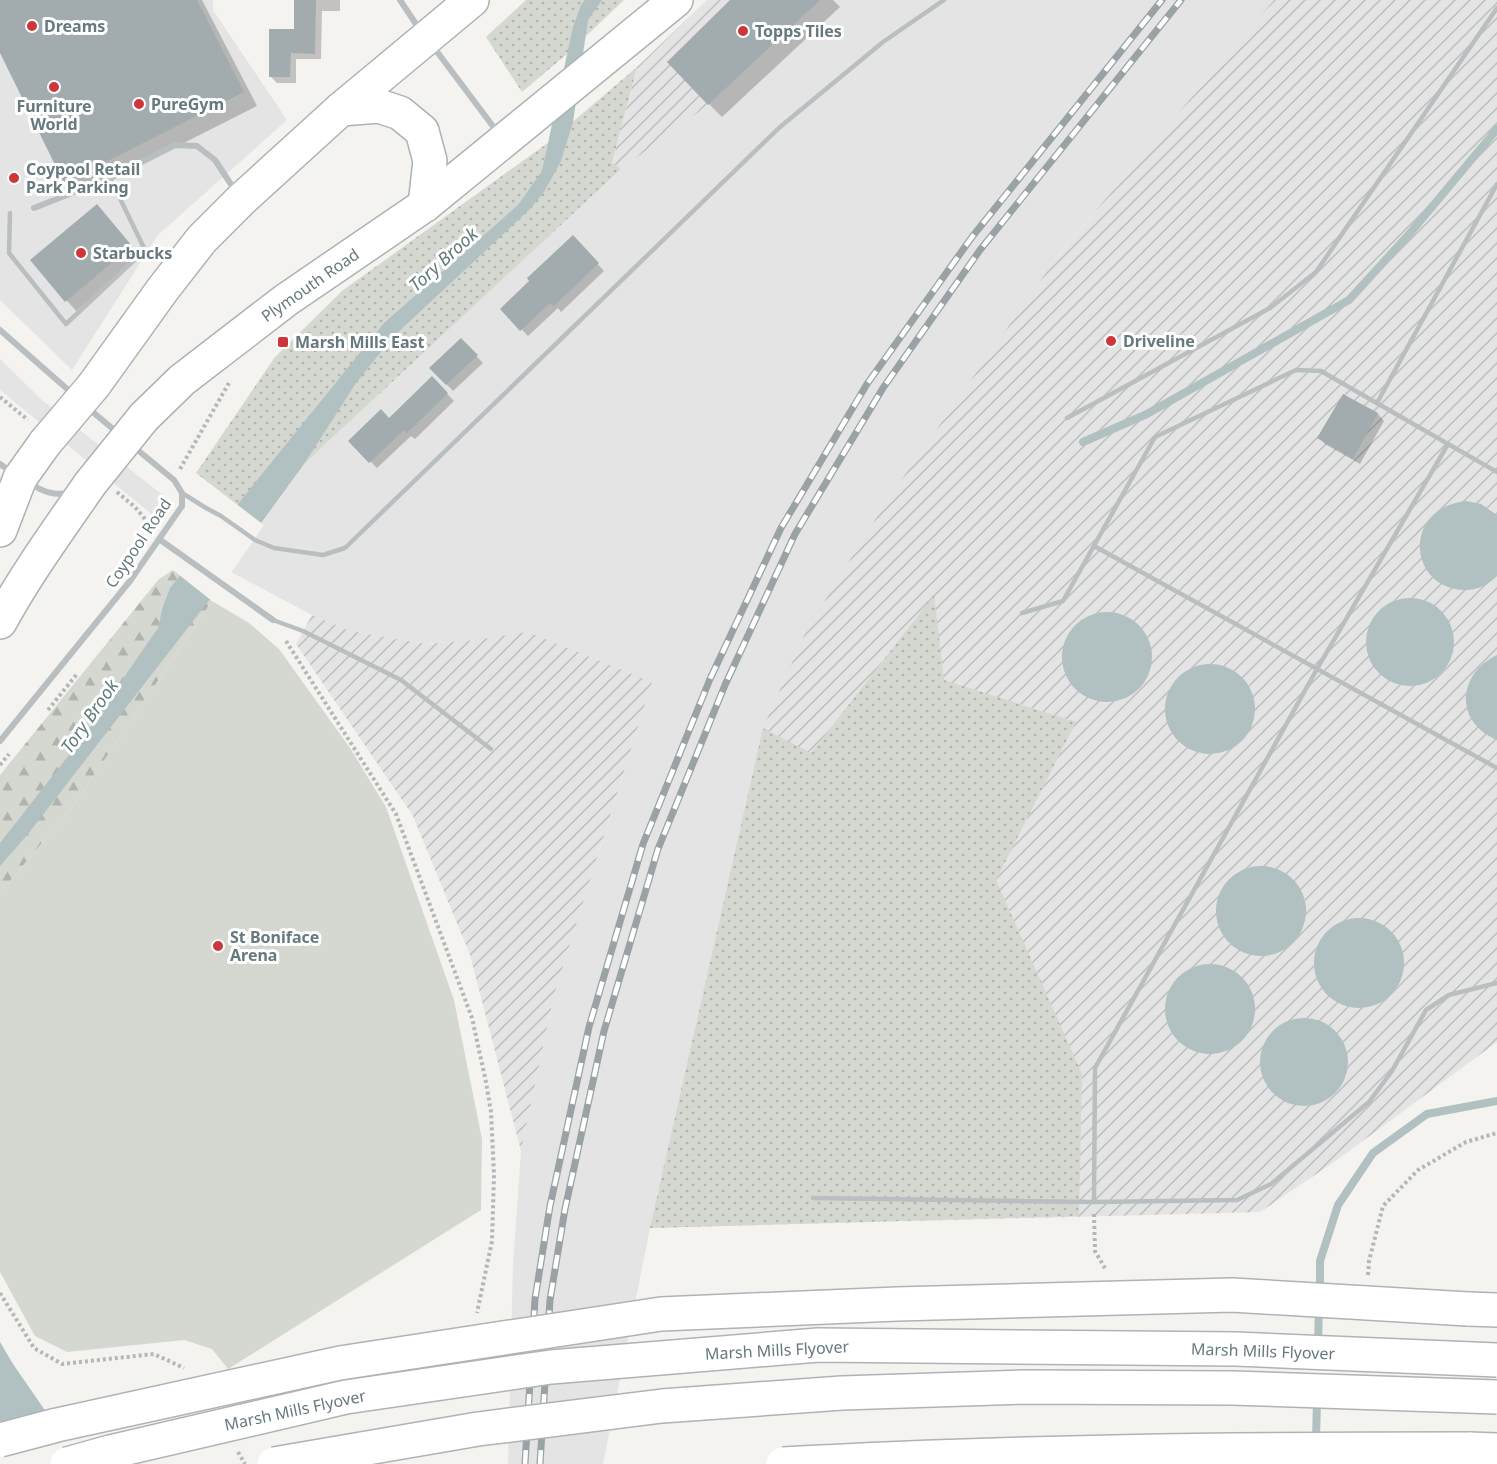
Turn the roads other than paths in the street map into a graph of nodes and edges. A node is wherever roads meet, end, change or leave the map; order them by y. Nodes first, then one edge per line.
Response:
1 (400, 0) edge
2 (472, 0) edge
3 (676, 0) edge
4 (944, 0) edge
5 (1497, 8) edge
6 (426, 38) junction
7 (340, 109) junction
8 (503, 141) junction
9 (111, 177) junction
10 (1497, 184) edge
11 (241, 200) junction
12 (424, 205) junction
13 (34, 208) dead end
14 (10, 213) dead end
15 (0, 330) edge
16 (1377, 403) junction
17 (1067, 418) dead end
18 (1448, 444) junction
19 (10, 471) edge
20 (1497, 472) edge
21 (90, 484) junction
22 (182, 493) junction
23 (0, 530) edge
24 (159, 539) junction
25 (1094, 546) junction
26 (1022, 613) dead end
27 (273, 620) joint
28 (0, 622) edge
29 (1317, 669) junction
30 (0, 741) edge
31 (491, 749) dead end
32 (1497, 768) edge
33 (1497, 983) edge
34 (813, 1198) dead end
35 (1094, 1202) junction
36 (1482, 1309) edge
37 (1497, 1360) edge
38 (1497, 1397) edge
39 (0, 1440) edge
40 (1483, 1450) edge
41 (67, 1464) edge
42 (274, 1464) edge
43 (783, 1464) edge

1 - 6 street
2 - 6 main road
3 - 8 main road, Plymouth Road
4 - 22 lane
5 - 17 lane
6 - 7 main road
6 - 8 street
7 - 11 main road
7 - 12 main road
8 - 12 main road, Plymouth Road
9 - 11 street
9 - 13 street
9 - 14 lane
10 - 16 lane
11 - 19 main road, bridge
12 - 21 main road, Plymouth Road, bridge
15 - 22 street, Coypool Road
16 - 18 lane
16 - 25 lane
18 - 20 lane
18 - 29 lane
19 - 21 street
19 - 23 main road
21 - 28 main road, Plymouth Road
22 - 24 street, Coypool Road
24 - 27 street
24 - 30 street, Coypool Road
25 - 26 lane
25 - 29 lane
27 - 31 lane
29 - 32 lane
29 - 35 lane
33 - 35 lane
34 - 35 lane
36 - 39 main road, bridge
37 - 41 main road, Marsh Mills Flyover, bridge
38 - 42 main road, bridge
40 - 43 main road, bridge

